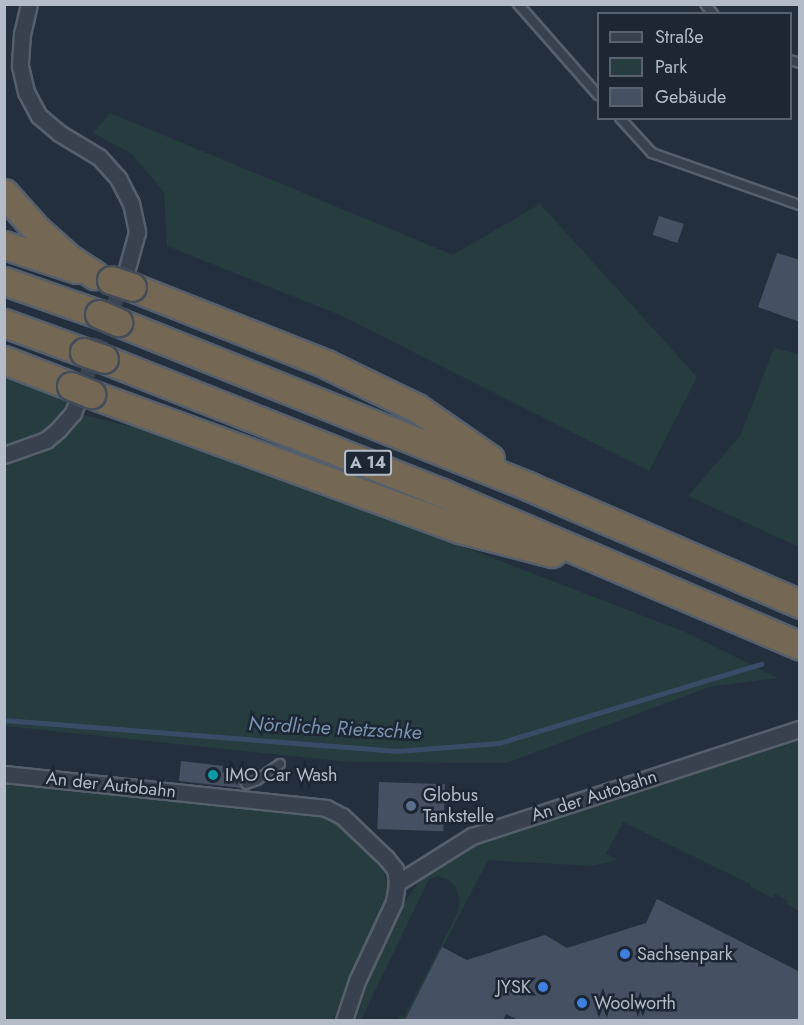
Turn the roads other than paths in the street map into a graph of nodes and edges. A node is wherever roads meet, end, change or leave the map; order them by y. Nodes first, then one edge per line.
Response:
1 (29, 4) edge
2 (518, 4) edge
3 (597, 93) edge
4 (622, 120) edge
5 (4, 193) edge
6 (800, 205) edge
7 (4, 245) edge
8 (116, 279) junction
9 (4, 281) edge
10 (4, 323) edge
11 (4, 360) edge
12 (80, 394) junction
13 (4, 455) edge
14 (530, 488) junction
15 (630, 571) junction
16 (800, 604) edge
17 (800, 646) edge
18 (800, 729) edge
19 (280, 764) dead end
20 (4, 774) edge
21 (246, 784) dead end
22 (397, 883) junction
23 (344, 1020) edge

1 - 8 street
2 - 3 lane
4 - 6 lane
5 - 8 highway
7 - 8 highway
8 - 14 highway
9 - 14 highway, A 14
10 - 15 highway, A 14
11 - 12 highway
12 - 13 street
12 - 15 highway
14 - 16 highway, A 14
15 - 17 highway, A 14
18 - 22 street, An der Autobahn
19 - 21 lane
20 - 22 street, An der Autobahn
22 - 23 street

